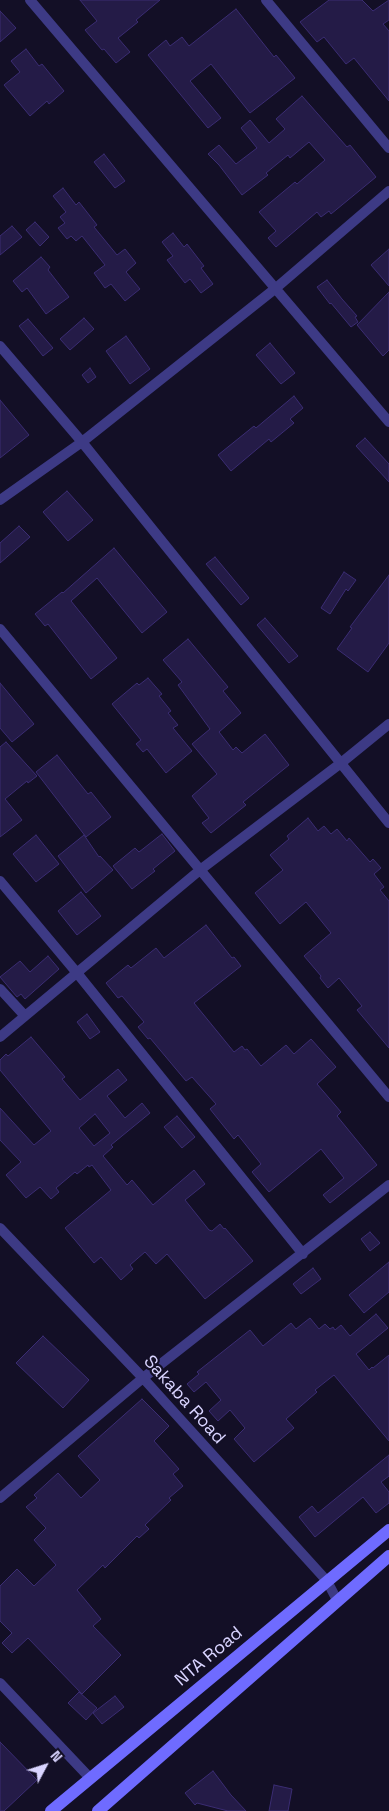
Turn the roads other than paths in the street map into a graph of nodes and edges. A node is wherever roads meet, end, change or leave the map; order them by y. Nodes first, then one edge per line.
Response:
1 (30, 0) edge
2 (266, 0) edge
3 (389, 148) edge
4 (389, 191) edge
5 (276, 288) junction
6 (0, 346) edge
7 (389, 422) edge
8 (82, 442) junction
9 (0, 500) edge
10 (0, 629) edge
11 (389, 724) edge
12 (341, 763) junction
13 (389, 824) edge
14 (200, 870) junction
15 (0, 881) edge
16 (77, 973) junction
17 (0, 990) edge
18 (25, 1016) junction
19 (0, 1037) edge
20 (389, 1097) edge
21 (389, 1185) edge
22 (0, 1228) edge
23 (303, 1254) junction
24 (143, 1378) junction
25 (0, 1498) edge
26 (389, 1530) edge
27 (389, 1556) edge
28 (327, 1582) junction
29 (337, 1600) junction
30 (0, 1683) edge
31 (90, 1778) junction
32 (51, 1811) edge
33 (98, 1811) edge

1 - 5 street
2 - 3 street
4 - 5 street
5 - 7 street
5 - 8 street
6 - 8 street
8 - 9 street
8 - 12 street
10 - 14 street
11 - 12 street
12 - 13 street
12 - 14 street
14 - 16 street
14 - 20 street
15 - 16 street
16 - 18 street
16 - 23 street
17 - 18 street
18 - 19 street
21 - 23 street
22 - 24 street, Sakaba Road
23 - 24 street
24 - 25 street
24 - 28 street, Sakaba Road
26 - 28 main road, NTA Road
27 - 29 main road
28 - 29 street, Sakaba Road
28 - 31 main road, NTA Road
29 - 33 main road
30 - 31 street
31 - 32 main road, NTA Road

